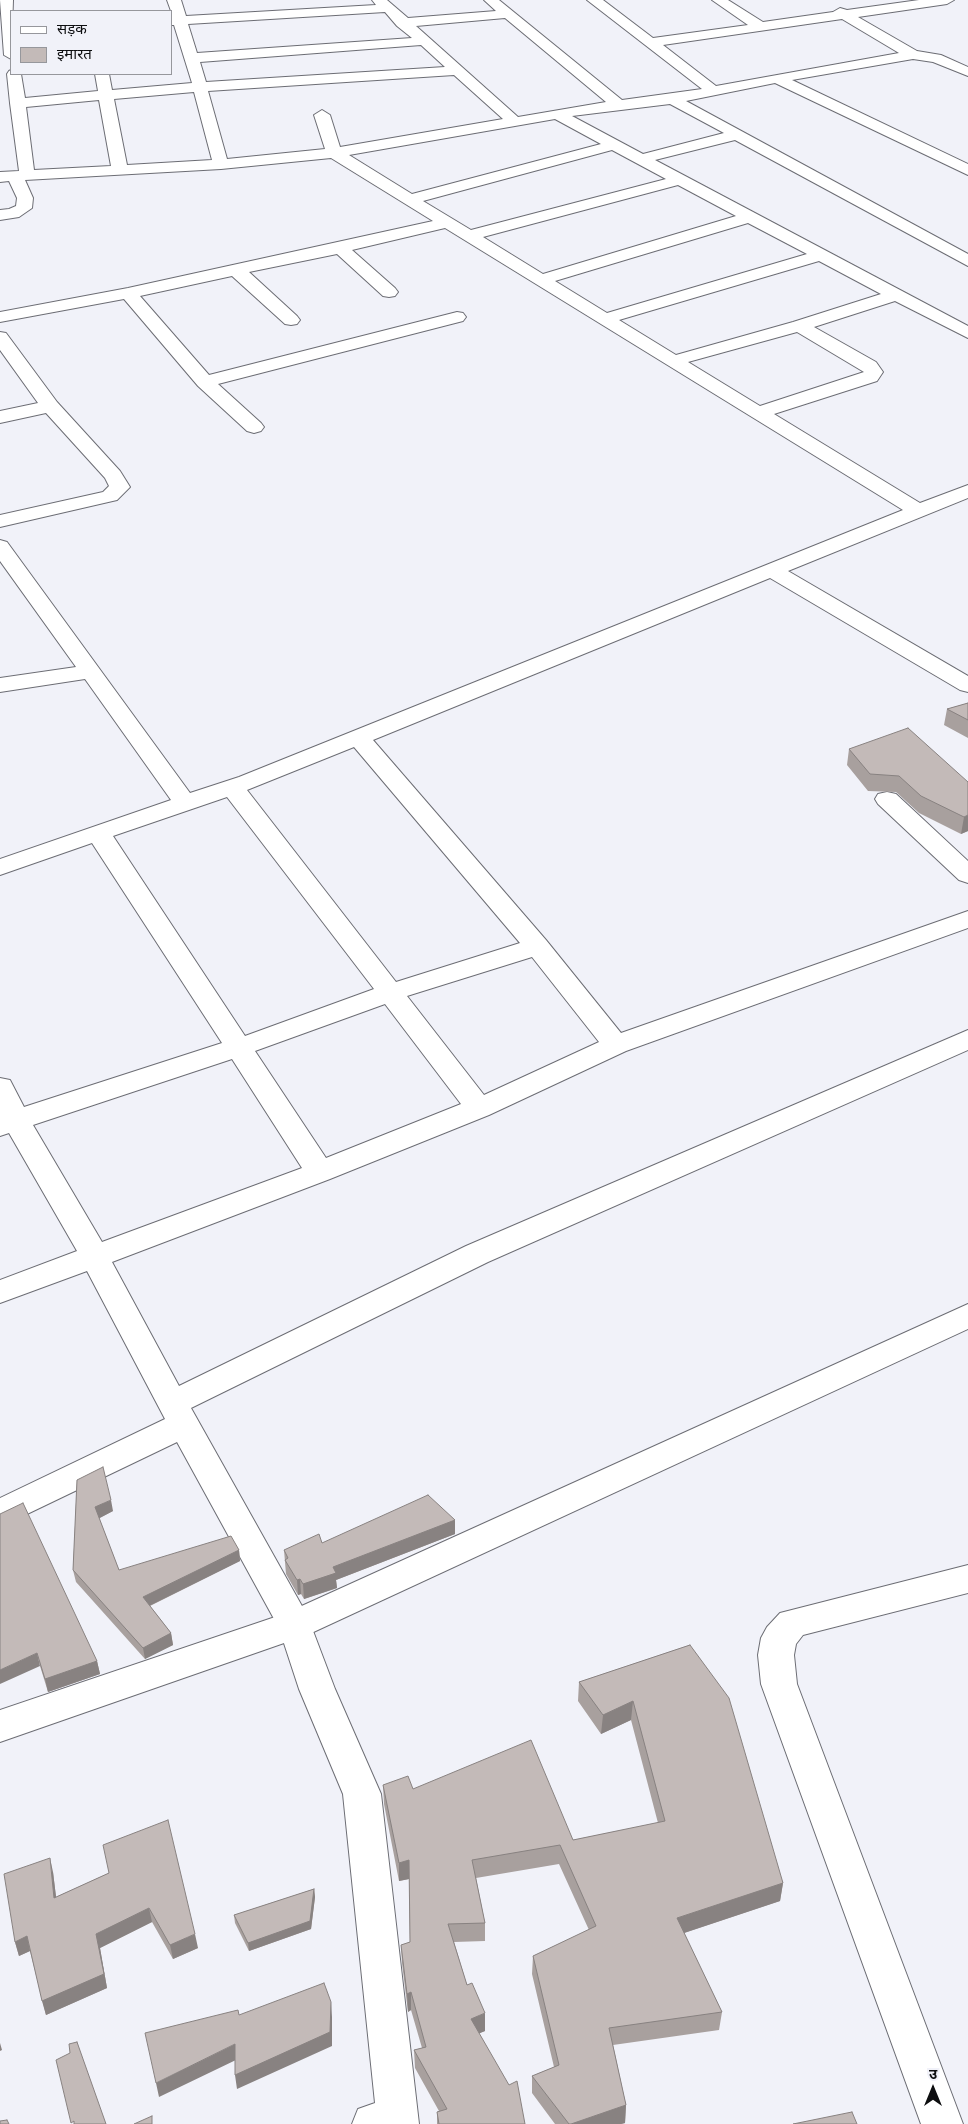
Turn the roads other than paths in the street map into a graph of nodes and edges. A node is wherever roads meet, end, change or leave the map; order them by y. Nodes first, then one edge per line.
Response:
1 (6, 0) edge
2 (174, 0) edge
3 (284, 0) edge
4 (491, 0) edge
5 (594, 0) edge
6 (719, 0) edge
7 (947, 0) edge
8 (383, 4) edge
9 (827, 5) dead end
10 (961, 8) dead end
11 (324, 12) junction
12 (289, 14) junction
13 (508, 14) junction
14 (843, 14) junction
15 (176, 21) edge
16 (402, 23) junction
17 (759, 26) junction
18 (10, 32) edge
19 (423, 41) junction
20 (650, 43) junction
21 (338, 48) junction
22 (913, 55) junction
23 (192, 58) junction
24 (458, 70) junction
25 (968, 72) edge
26 (14, 75) edge
27 (102, 75) edge
28 (777, 78) junction
29 (200, 87) junction
30 (714, 91) junction
31 (104, 95) junction
32 (672, 99) junction
33 (18, 102) junction
34 (618, 104) junction
35 (322, 115) dead end
36 (558, 115) junction
37 (516, 123) junction
38 (736, 135) junction
39 (614, 145) junction
40 (334, 153) junction
41 (640, 159) junction
42 (221, 164) junction
43 (120, 170) junction
44 (968, 170) edge
45 (14, 176) edge
46 (680, 180) junction
47 (408, 200) junction
48 (0, 215) edge
49 (750, 217) junction
50 (446, 222) junction
51 (468, 236) junction
52 (340, 248) junction
53 (821, 255) junction
54 (968, 261) edge
55 (236, 270) junction
56 (540, 280) junction
57 (389, 292) dead end
58 (128, 293) junction
59 (896, 295) junction
60 (0, 316) edge
61 (457, 317) dead end
62 (604, 319) junction
63 (291, 320) dead end
64 (799, 326) junction
65 (968, 333) edge
66 (0, 337) edge
67 (673, 362) junction
68 (205, 382) junction
69 (50, 406) junction
70 (758, 413) junction
71 (0, 418) edge
72 (254, 427) dead end
73 (968, 491) edge
74 (918, 511) junction
75 (0, 522) edge
76 (0, 546) edge
77 (771, 570) junction
78 (90, 672) junction
79 (0, 685) edge
80 (968, 685) edge
81 (358, 737) junction
82 (232, 787) junction
83 (887, 800) dead end
84 (185, 803) junction
85 (98, 833) junction
86 (0, 867) edge
87 (968, 876) edge
88 (968, 919) edge
89 (537, 946) junction
90 (390, 992) junction
91 (968, 1039) edge
92 (616, 1045) junction
93 (240, 1047) junction
94 (0, 1087) edge
95 (479, 1108) junction
96 (8, 1123) edge
97 (320, 1172) junction
98 (95, 1257) junction
99 (0, 1292) edge
100 (968, 1316) edge
101 (178, 1414) junction
102 (0, 1513) edge
103 (968, 1579) edge
104 (294, 1625) junction
105 (0, 1726) edge
106 (389, 2121) edge
107 (942, 2124) edge

1 - 18 street
2 - 15 street
3 - 12 street
4 - 13 street
5 - 20 street
6 - 17 street
7 - 10 street
7 - 14 street
8 - 11 street
8 - 16 street
9 - 14 street
11 - 12 street
11 - 21 street
12 - 15 street
13 - 16 street
13 - 34 street
14 - 17 street
14 - 22 street
15 - 23 street
16 - 19 street
17 - 20 street
19 - 21 street
19 - 24 street
20 - 30 street
21 - 23 street
22 - 25 street
22 - 28 street
23 - 29 street
24 - 29 street
24 - 37 street
26 - 33 street
27 - 31 street
28 - 30 street
28 - 44 street
29 - 31 street
29 - 42 street
30 - 32 street
31 - 33 street
31 - 43 street
32 - 34 street
32 - 38 street
33 - 45 street
34 - 36 street
35 - 40 street
36 - 37 street
36 - 39 street
37 - 40 street
38 - 41 street
38 - 54 street
39 - 41 street
39 - 47 street
40 - 42 street
40 - 47 street
41 - 46 street
42 - 43 street
43 - 45 street
45 - 48 street
46 - 49 street
46 - 51 street
47 - 50 street
49 - 53 street
49 - 56 street
50 - 51 street
50 - 52 street
51 - 56 street
52 - 55 street
52 - 57 street
53 - 59 street
53 - 62 street
55 - 58 street
55 - 63 street
56 - 62 street
58 - 60 street
58 - 68 street
59 - 64 street
59 - 65 street
61 - 68 street
62 - 67 street
64 - 67 street
64 - 70 street
66 - 69 street
67 - 70 street
68 - 72 street
69 - 71 street
69 - 75 street
70 - 74 street
73 - 74 street
74 - 77 street
76 - 78 street
77 - 80 street
77 - 81 street
78 - 79 street
78 - 84 street
81 - 82 street
81 - 89 street
82 - 84 street
82 - 90 street
83 - 87 street
84 - 85 street
85 - 86 street
85 - 93 street
88 - 92 street
89 - 90 street
89 - 92 street
90 - 93 street
90 - 95 street
91 - 101 street
92 - 95 street
93 - 96 street
93 - 97 street
94 - 96 street
95 - 97 street
96 - 98 street
97 - 98 street
98 - 99 street
98 - 101 street
100 - 104 street
101 - 102 street
101 - 104 street
103 - 107 street
104 - 105 street
104 - 106 street

